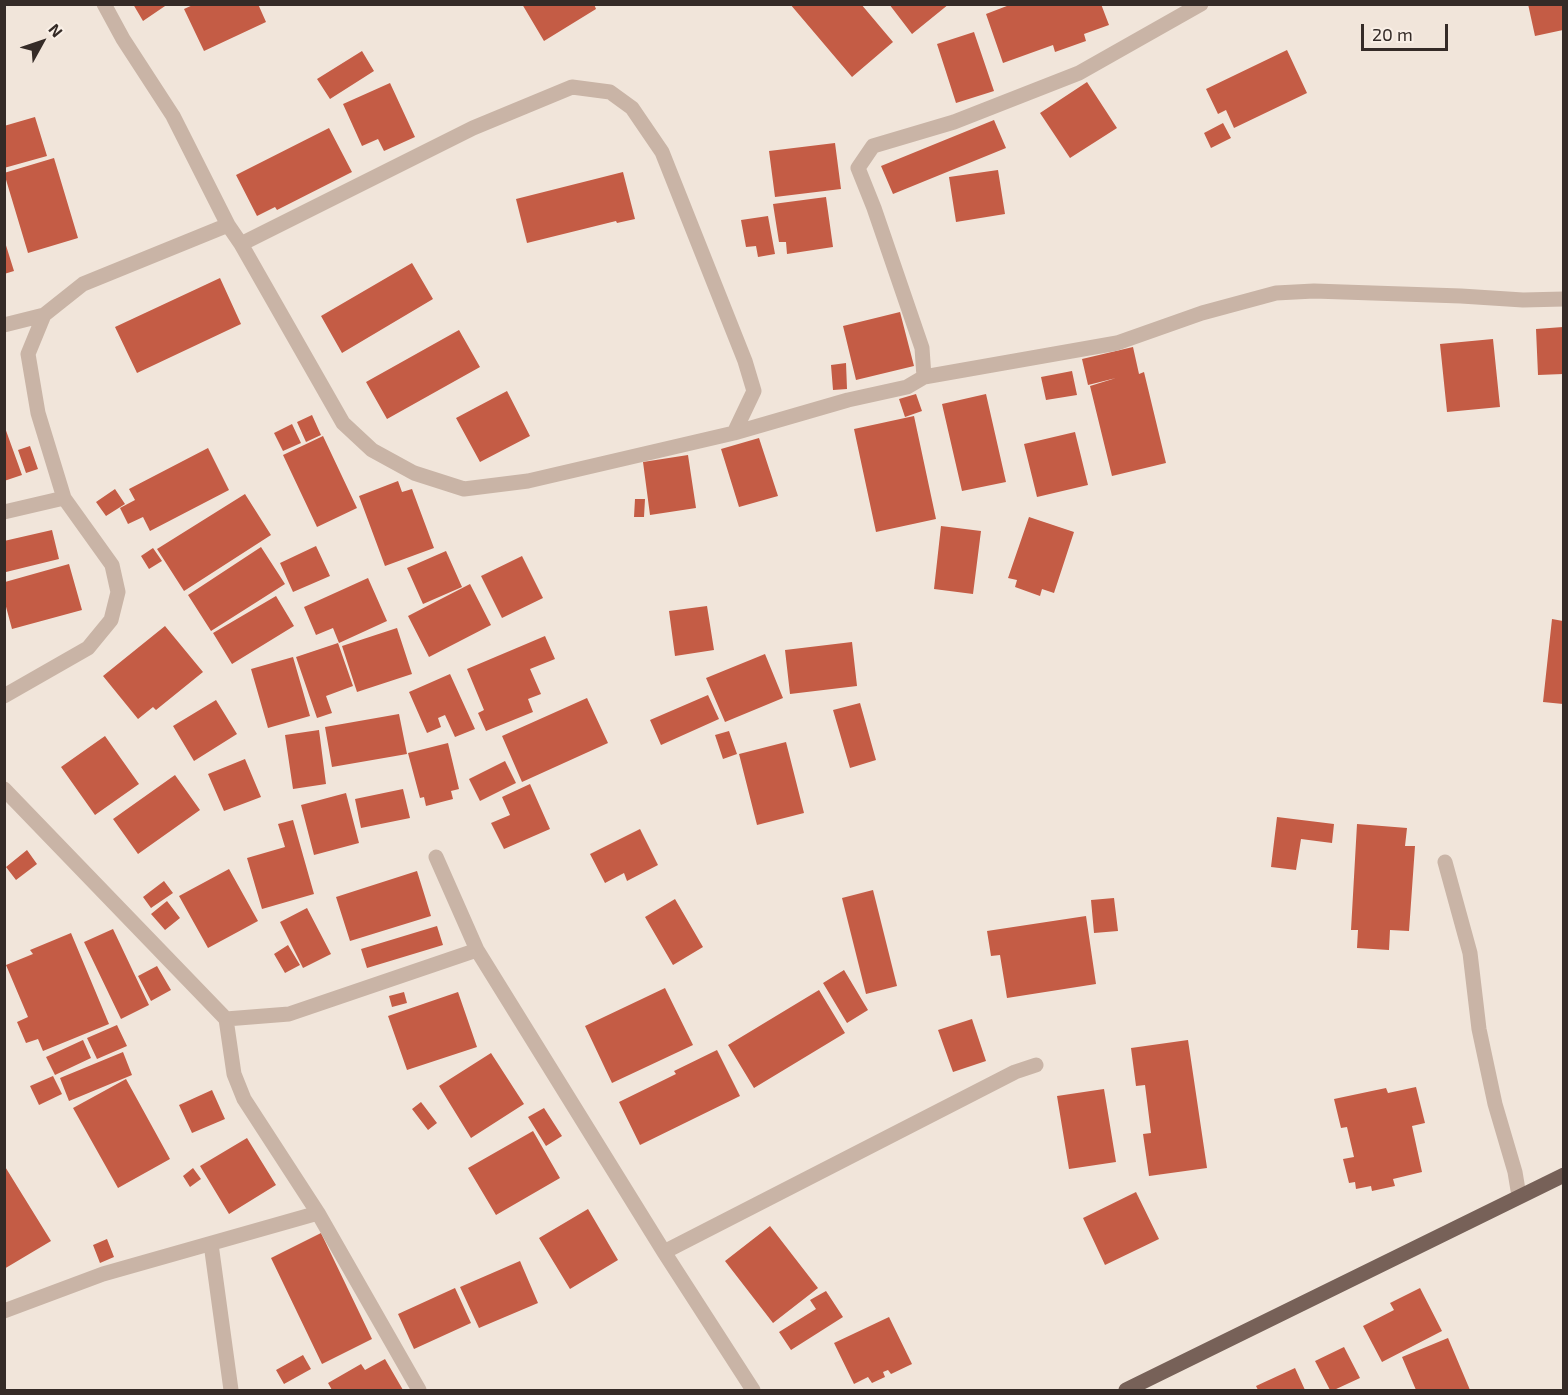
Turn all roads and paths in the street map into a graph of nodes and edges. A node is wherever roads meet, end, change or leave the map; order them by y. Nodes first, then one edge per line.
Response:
1 (104, 4) edge
2 (1201, 4) edge
3 (228, 225) junction
4 (241, 244) junction
5 (1563, 299) edge
6 (44, 315) junction
7 (4, 325) edge
8 (924, 377) junction
9 (734, 433) junction
10 (64, 498) junction
11 (4, 512) edge
12 (4, 696) edge
13 (4, 789) edge
14 (436, 857) dead end
15 (1445, 862) dead end
16 (477, 950) junction
17 (225, 1019) junction
18 (1036, 1065) dead end
19 (1563, 1175) edge
20 (1519, 1196) junction
21 (318, 1213) junction
22 (212, 1244) junction
23 (664, 1252) junction
24 (4, 1311) edge
25 (231, 1390) edge
26 (419, 1390) edge
27 (753, 1390) edge
28 (1126, 1390) edge

1 - 3 street
2 - 8 street
3 - 4 street
3 - 6 street
4 - 9 street
4 - 9 street
5 - 8 street
6 - 7 street
6 - 10 street
8 - 9 street
10 - 11 street
10 - 12 street
13 - 17 street
14 - 16 street
15 - 20 street
16 - 17 street
16 - 23 street
17 - 21 street
18 - 23 street
19 - 20 main road
20 - 28 main road
21 - 22 street
21 - 26 street
22 - 24 street
22 - 25 street
23 - 27 street

